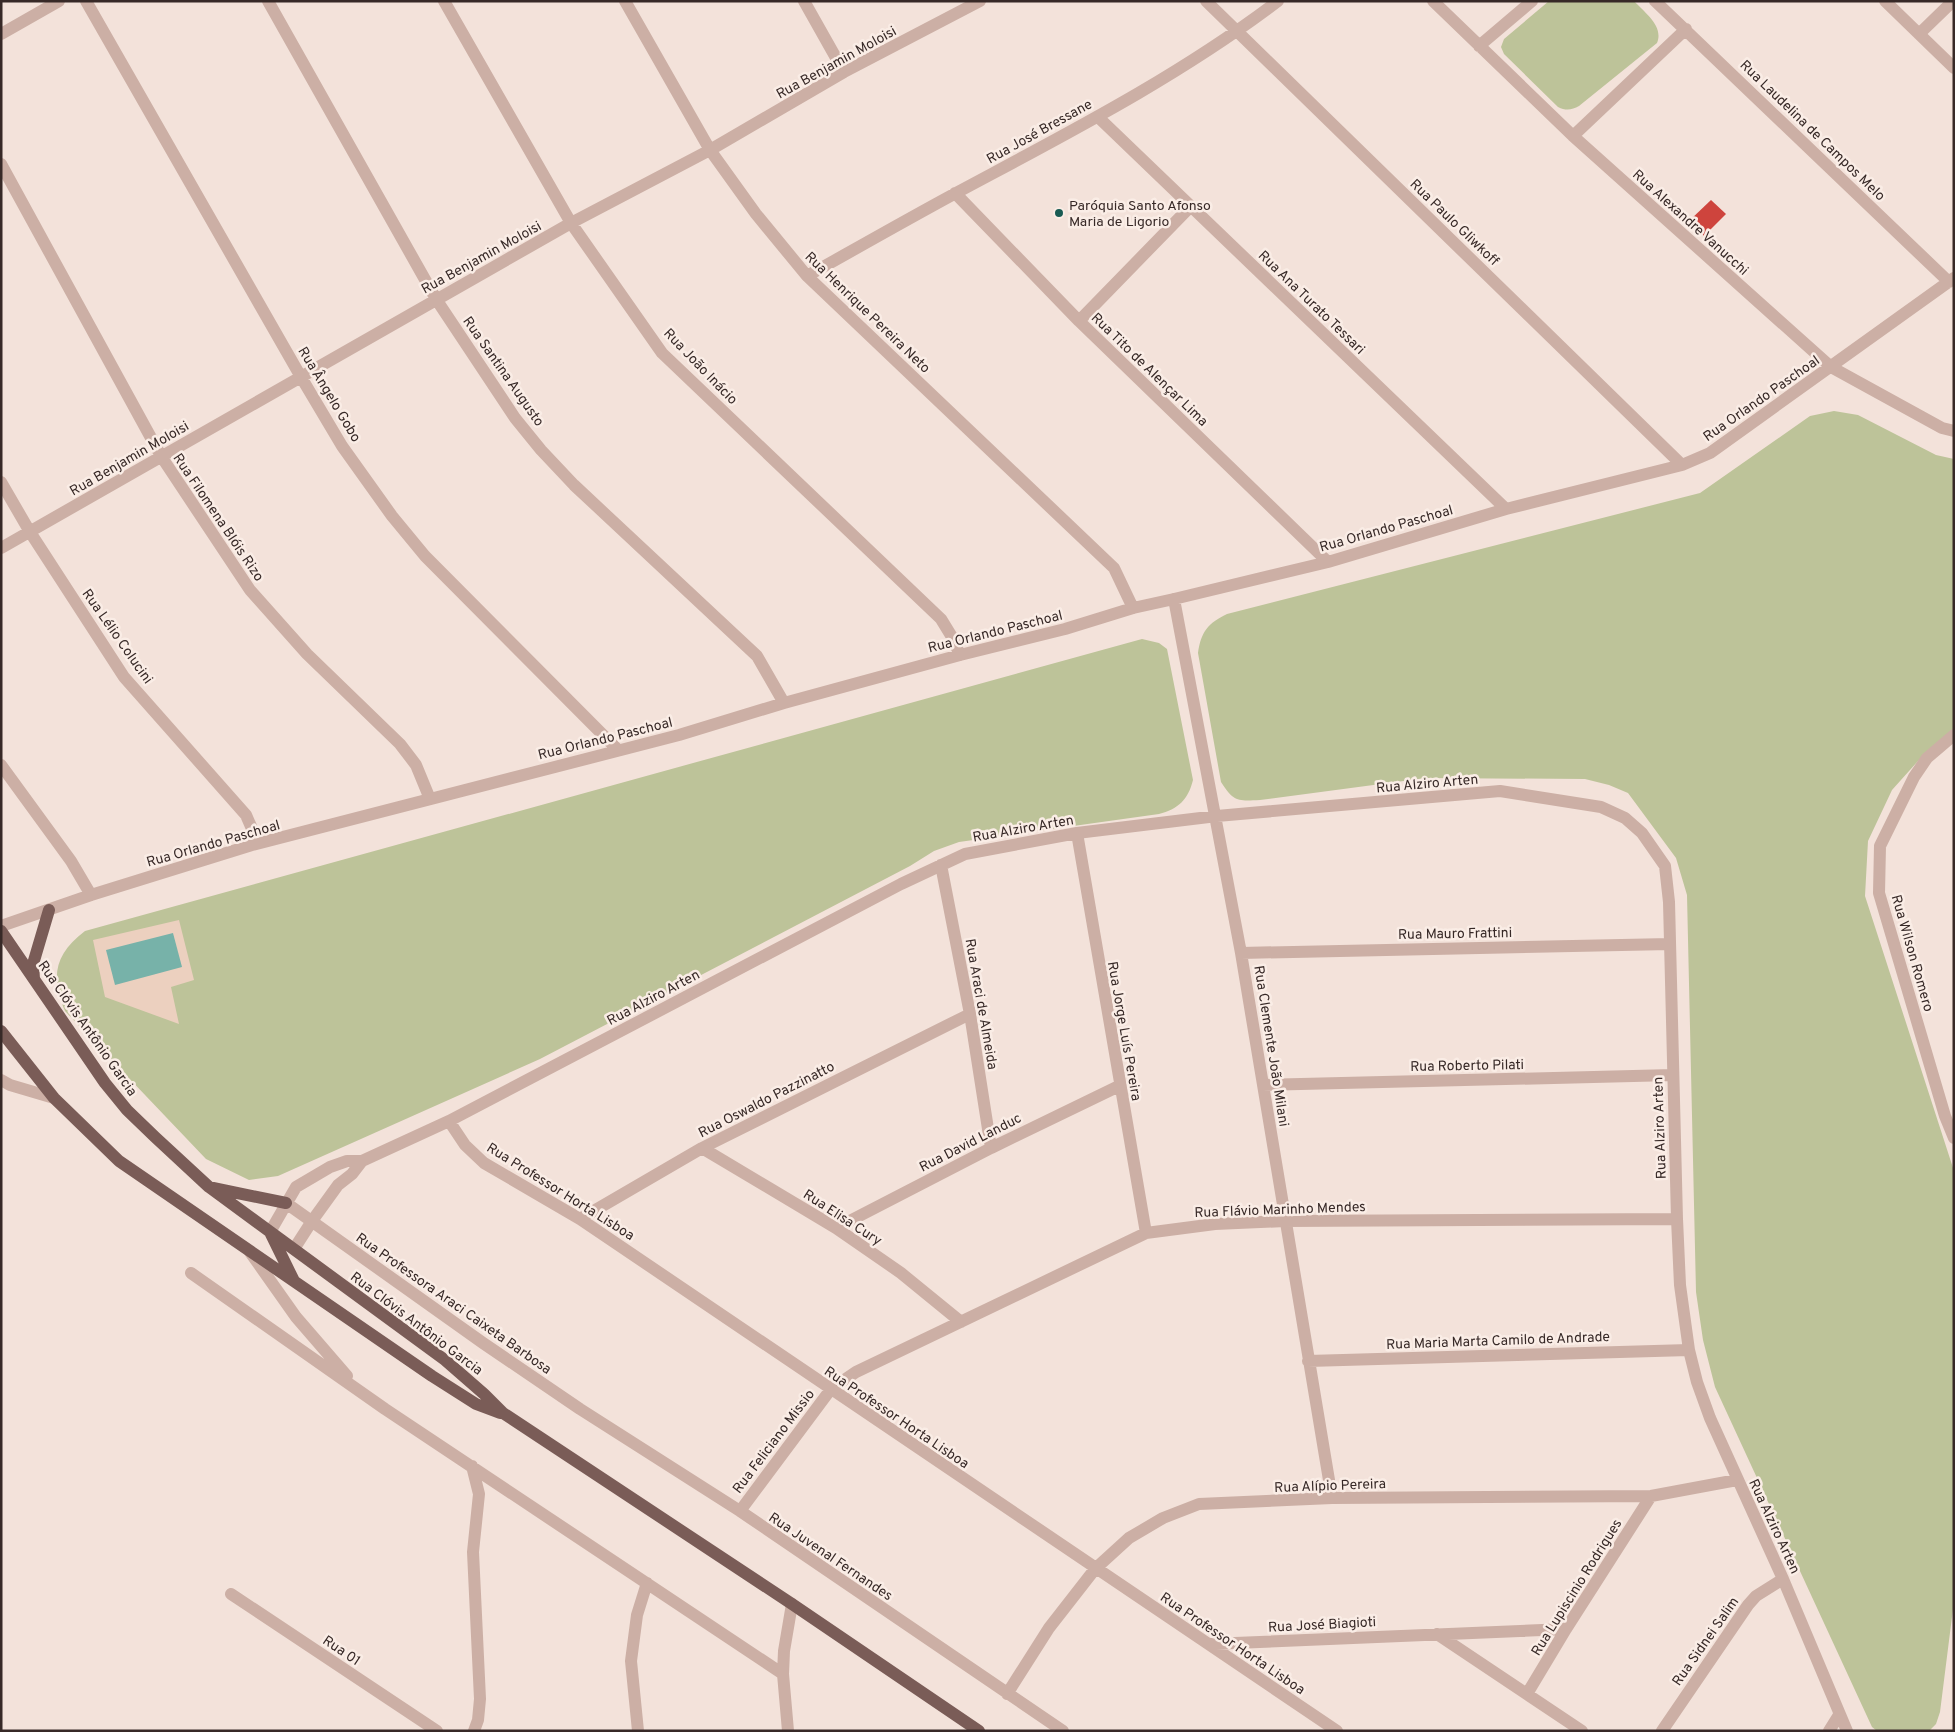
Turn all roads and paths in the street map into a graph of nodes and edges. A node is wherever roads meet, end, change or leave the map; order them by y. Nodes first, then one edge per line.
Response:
1 (60, 1) edge
2 (86, 1) edge
3 (268, 1) edge
4 (444, 1) edge
5 (625, 1) edge
6 (804, 1) edge
7 (980, 1) edge
8 (1206, 1) edge
9 (1278, 1) edge
10 (1433, 1) edge
11 (1532, 1) edge
12 (1656, 1) edge
13 (1885, 1) edge
14 (1953, 1) edge
15 (1686, 29) junction
16 (1238, 31) junction
17 (1, 34) edge
18 (1919, 34) junction
19 (1479, 46) junction
20 (1954, 68) edge
21 (844, 72) junction
22 (1098, 117) junction
23 (1573, 136) junction
24 (710, 150) junction
25 (1, 164) edge
26 (955, 194) junction
27 (1190, 208) junction
28 (571, 223) junction
29 (807, 276) junction
30 (1951, 280) edge
31 (436, 299) junction
32 (1079, 321) junction
33 (1831, 367) junction
34 (301, 377) junction
35 (1954, 431) edge
36 (161, 456) junction
37 (1682, 465) junction
38 (1, 482) edge
39 (1506, 509) junction
40 (30, 532) junction
41 (1, 548) edge
42 (1328, 562) junction
43 (1174, 599) junction
44 (1133, 608) junction
45 (960, 655) junction
46 (784, 703) junction
47 (1954, 735) edge
48 (618, 750) junction
49 (1, 765) edge
50 (430, 799) junction
51 (1217, 816) junction
52 (1077, 833) junction
53 (252, 846) junction
54 (941, 865) junction
55 (91, 895) junction
56 (49, 910) junction
57 (1, 926) edge
58 (1, 931) edge
59 (1670, 944) junction
60 (1241, 953) junction
61 (34, 979) junction
62 (970, 1014) junction
63 (1, 1031) edge
64 (1673, 1075) junction
65 (1, 1080) edge
66 (1263, 1085) junction
67 (1119, 1086) junction
68 (54, 1098) junction
69 (449, 1121) junction
70 (1954, 1138) edge
71 (702, 1148) junction
72 (991, 1148) junction
73 (362, 1162) junction
74 (209, 1187) junction
75 (286, 1203) junction
76 (580, 1219) junction
77 (1677, 1219) junction
78 (312, 1221) junction
79 (1285, 1221) junction
80 (836, 1228) junction
81 (270, 1232) junction
82 (1146, 1233) junction
83 (294, 1249) junction
84 (280, 1252) junction
85 (253, 1254) junction
86 (190, 1273) dead end
87 (294, 1283) junction
88 (962, 1322) junction
89 (1689, 1350) junction
90 (883, 1358) joint
91 (1308, 1361) junction
92 (831, 1390) junction
93 (385, 1408) junction
94 (580, 1409) joint
95 (502, 1413) junction
96 (472, 1466) junction
97 (1737, 1480) junction
98 (1651, 1496) junction
99 (1332, 1498) junction
100 (740, 1512) junction
101 (1095, 1569) junction
102 (1782, 1579) junction
103 (647, 1583) junction
104 (231, 1594) dead end
105 (792, 1604) junction
106 (1566, 1629) junction
107 (1437, 1634) junction
108 (1210, 1644) junction
109 (783, 1674) junction
110 (1008, 1694) junction
111 (1527, 1694) junction
112 (1839, 1716) junction
113 (437, 1731) edge
114 (474, 1731) edge
115 (638, 1731) edge
116 (788, 1731) edge
117 (979, 1731) edge
118 (1062, 1731) edge
119 (1337, 1731) edge
120 (1582, 1731) edge
121 (1662, 1731) edge
122 (1829, 1731) edge
123 (1847, 1731) edge
124 (1858, 1731) edge

1 - 17 street
2 - 34 street, Rua Ângelo Gobo
3 - 31 street, Rua Santina Augusto
4 - 28 street, Rua João Inácio
5 - 24 street, Rua Henrique Pereira Neto
6 - 21 street
7 - 21 street, Rua Benjamin Moloisi
8 - 16 street, Rua Paulo Gliwkoff
9 - 16 street, Rua José Bressane
10 - 19 street, Rua Alexandre Vanucchi
11 - 19 street
12 - 15 street, Rua Laudelina de Campos Melo
13 - 18 street
14 - 18 street
15 - 23 street
15 - 30 street, Rua Laudelina de Campos Melo
16 - 22 street, Rua José Bressane
16 - 37 street, Rua Paulo Gliwkoff
18 - 20 street
19 - 23 street, Rua Alexandre Vanucchi
21 - 24 street, Rua Benjamin Moloisi
22 - 26 street, Rua José Bressane
22 - 27 street, Rua Ana Turato Tessari
23 - 33 street, Rua Alexandre Vanucchi
24 - 28 street, Rua Benjamin Moloisi
24 - 29 street, Rua Henrique Pereira Neto
25 - 36 street, Rua Filomena Blóis Rizo
26 - 29 street, Rua José Bressane
26 - 32 street, Rua Tito de Alençar Lima
27 - 32 street
27 - 39 street, Rua Ana Turato Tessari
28 - 31 street, Rua Benjamin Moloisi
28 - 45 street, Rua João Inácio
29 - 44 street, Rua Henrique Pereira Neto
30 - 33 street, Rua Orlando Paschoal
31 - 34 street, Rua Benjamin Moloisi
31 - 46 street, Rua Santina Augusto
32 - 42 street, Rua Tito de Alençar Lima
33 - 35 street, Rua Alexandre Vanucchi
33 - 37 street, Rua Orlando Paschoal
34 - 36 street, Rua Benjamin Moloisi
34 - 48 street, Rua Ângelo Gobo
36 - 40 street, Rua Benjamin Moloisi
36 - 50 street, Rua Filomena Blóis Rizo
37 - 39 street, Rua Orlando Paschoal
38 - 40 street, Rua Lélio Colucini
39 - 42 street, Rua Orlando Paschoal
40 - 41 street, Rua Benjamin Moloisi
40 - 53 street, Rua Lélio Colucini
42 - 43 street, Rua Orlando Paschoal
43 - 44 street, Rua Orlando Paschoal
43 - 51 street, Rua Clemente João Milani
44 - 45 street, Rua Orlando Paschoal
45 - 46 street, Rua Orlando Paschoal
46 - 48 street, Rua Orlando Paschoal
47 - 70 street, Rua Wilson Romero
48 - 50 street, Rua Orlando Paschoal
49 - 55 street
50 - 53 street, Rua Orlando Paschoal
51 - 52 street, Rua Alziro Arten
51 - 59 street, Rua Alziro Arten
51 - 60 street, Rua Clemente João Milani
52 - 54 street, Rua Alziro Arten
52 - 67 street, Rua Jorge Luís Pereira
53 - 55 street, Rua Orlando Paschoal
54 - 62 street, Rua Araci de Almeida
54 - 69 street, Rua Alziro Arten
55 - 56 street, Rua Orlando Paschoal
56 - 57 street, Rua Orlando Paschoal
56 - 61 main road
58 - 61 main road, Rua Clóvis Antônio Garcia
59 - 60 street, Rua Mauro Frattini
59 - 64 street, Rua Alziro Arten
60 - 66 street, Rua Clemente João Milani
61 - 74 main road, Rua Clóvis Antônio Garcia
62 - 71 street, Rua Oswaldo Pazzinatto
62 - 72 street, Rua Araci de Almeida
63 - 68 main road
64 - 66 street, Rua Roberto Pilati
64 - 77 street, Rua Alziro Arten
65 - 68 street
66 - 79 street, Rua Clemente João Milani
67 - 72 street, Rua David Landuc
67 - 82 street, Rua Jorge Luís Pereira
68 - 85 main road
69 - 73 street, Rua Alziro Arten
69 - 76 street, Rua Professor Horta Lisboa
71 - 76 street, Rua Oswaldo Pazzinatto
71 - 80 street, Rua Elisa Cury
72 - 80 street, Rua David Landuc
73 - 75 street, Rua Alziro Arten
73 - 78 street, Rua Alziro Arten
74 - 75 main road
74 - 81 main road, Rua Clóvis Antônio Garcia
75 - 78 street, Rua Professora Araci Caixeta Barbosa
75 - 81 street, Rua Alziro Arten
76 - 92 street, Rua Professor Horta Lisboa
77 - 79 street, Rua Flávio Marinho Mendes
77 - 89 street, Rua Alziro Arten
78 - 83 street, Rua Alziro Arten
78 - 94 street, Rua Professora Araci Caixeta Barbosa
79 - 82 street, Rua Flávio Marinho Mendes
79 - 91 street, Rua Clemente João Milani
80 - 88 street, Rua Elisa Cury
81 - 83 main road, Rua Clóvis Antônio Garcia
81 - 84 main road
82 - 88 street, Rua Flávio Marinho Mendes
83 - 84 main road
83 - 95 main road, Rua Clóvis Antônio Garcia
84 - 85 main road
84 - 87 main road
85 - 87 main road
85 - 93 street
86 - 93 street
87 - 95 main road
88 - 90 street, Rua Flávio Marinho Mendes
89 - 91 street, Rua Maria Marta Camilo de Andrade
89 - 97 street, Rua Alziro Arten
90 - 92 street, Rua Feliciano Missio
91 - 99 street, Rua Clemente João Milani
92 - 100 street, Rua Feliciano Missio
92 - 101 street, Rua Professor Horta Lisboa
93 - 96 street
94 - 100 street, Rua Juvenal Fernandes
95 - 105 main road
96 - 103 street
96 - 114 street
97 - 98 street, Rua Alípio Pereira
97 - 102 street, Rua Alziro Arten
98 - 99 street, Rua Alípio Pereira
98 - 106 street, Rua Lupiscinio Rodrigues
99 - 101 street, Rua Alípio Pereira
100 - 110 street, Rua Juvenal Fernandes
101 - 108 street, Rua Professor Horta Lisboa
101 - 110 street, Rua Alípio Pereira
102 - 112 street, Rua Alziro Arten
102 - 121 street, Rua Sidnei Salim
103 - 109 street
103 - 115 street
104 - 113 street, Rua 01
105 - 109 street
105 - 117 main road
106 - 107 street, Rua José Biagioti
106 - 111 street, Rua Lupiscinio Rodrigues
107 - 108 street, Rua José Biagioti
107 - 111 street
108 - 119 street, Rua Professor Horta Lisboa
109 - 116 street
110 - 118 street, Rua Juvenal Fernandes
111 - 120 street
112 - 122 street
112 - 123 street, Rua Alziro Arten
112 - 124 street

